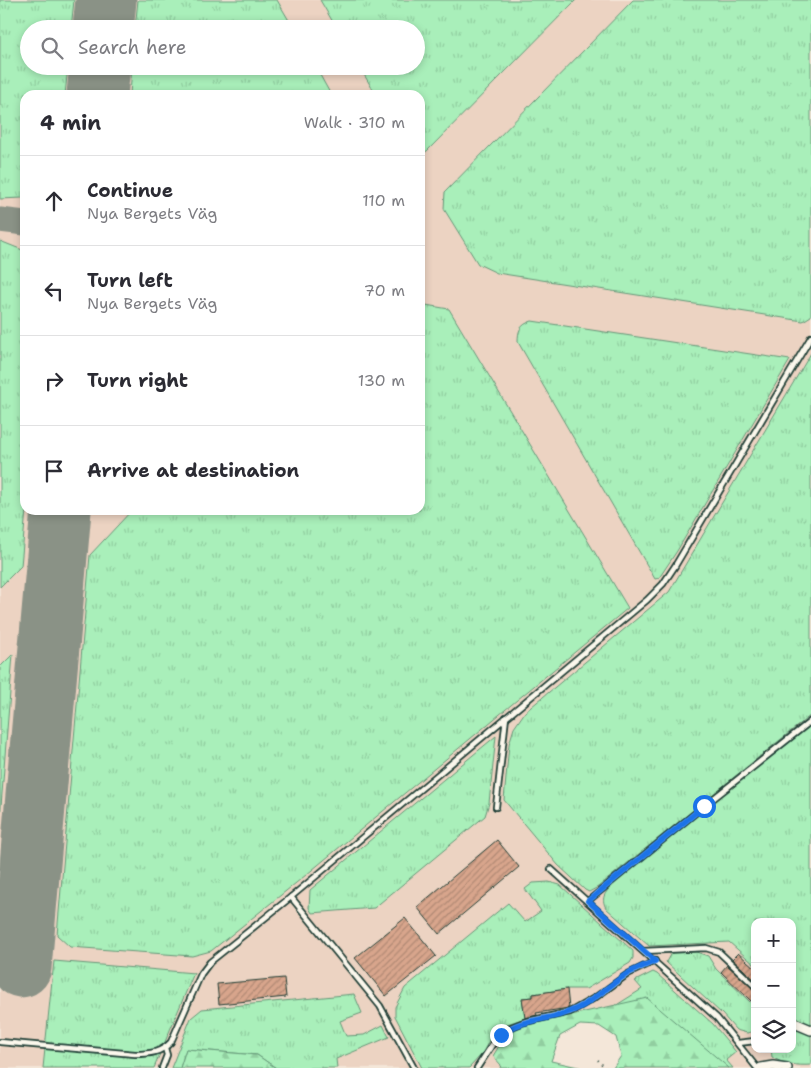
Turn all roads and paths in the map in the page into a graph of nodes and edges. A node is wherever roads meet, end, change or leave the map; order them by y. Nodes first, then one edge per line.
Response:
1 (811, 337) edge
2 (506, 717) junction
3 (811, 721) edge
4 (496, 807) dead end
5 (551, 868) dead end
6 (291, 897) junction
7 (588, 901) junction
8 (644, 951) junction
9 (655, 961) junction
10 (751, 982) edge
11 (796, 1024) edge
12 (811, 1030) edge
13 (751, 1041) edge
14 (0, 1042) edge
15 (738, 1043) junction
16 (165, 1048) junction
17 (598, 1060) dead end
18 (162, 1068) edge
19 (414, 1068) edge
20 (476, 1068) edge
21 (606, 1068) edge
22 (757, 1068) edge
23 (761, 1068) edge
24 (787, 1068) edge

1 - 2 lane
2 - 4 lane
2 - 6 lane
3 - 7 lane
5 - 7 lane
6 - 16 lane
6 - 19 lane
7 - 8 lane
8 - 9 lane
8 - 10 lane
9 - 15 lane
9 - 20 lane
11 - 12 street
13 - 15 lane
14 - 16 lane
15 - 22 lane
16 - 18 lane
17 - 21 path
23 - 24 street

